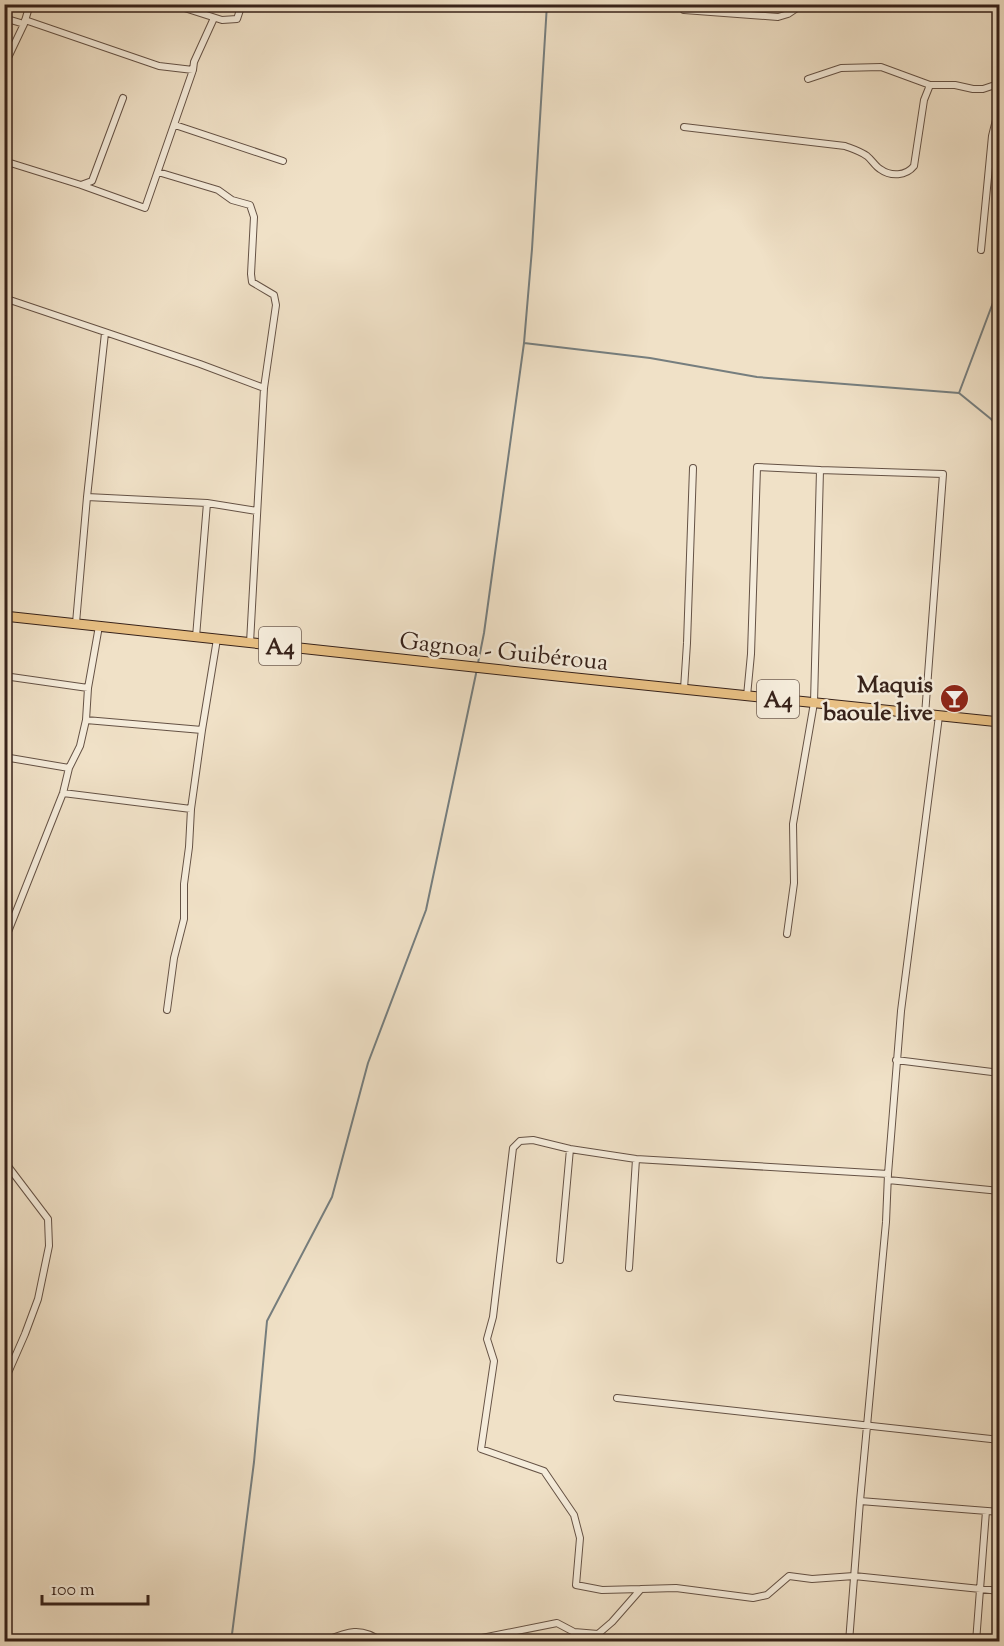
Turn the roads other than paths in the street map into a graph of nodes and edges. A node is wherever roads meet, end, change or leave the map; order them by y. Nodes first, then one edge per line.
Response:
1 (30, 4) edge
2 (172, 4) edge
3 (242, 4) edge
4 (803, 4) edge
5 (684, 10) dead end
6 (4, 18) edge
7 (214, 18) junction
8 (24, 22) junction
9 (4, 66) edge
10 (193, 70) junction
11 (999, 70) edge
12 (808, 79) dead end
13 (998, 84) edge
14 (930, 85) junction
15 (123, 98) dead end
16 (175, 124) junction
17 (684, 127) dead end
18 (283, 161) dead end
19 (4, 162) edge
20 (158, 172) junction
21 (81, 185) junction
22 (981, 250) dead end
23 (4, 298) edge
24 (105, 333) junction
25 (264, 388) junction
26 (693, 468) dead end
27 (820, 470) junction
28 (87, 497) junction
29 (207, 503) junction
30 (257, 511) junction
31 (4, 616) edge
32 (76, 623) junction
33 (99, 626) junction
34 (196, 637) junction
35 (217, 639) junction
36 (250, 643) junction
37 (4, 676) edge
38 (88, 688) junction
39 (684, 689) junction
40 (747, 696) junction
41 (814, 703) junction
42 (925, 715) junction
43 (939, 716) junction
44 (86, 720) junction
45 (999, 722) edge
46 (202, 730) junction
47 (4, 757) edge
48 (69, 768) junction
49 (63, 793) junction
50 (191, 809) junction
51 (787, 934) dead end
52 (4, 942) edge
53 (167, 1011) dead end
54 (896, 1060) junction
55 (999, 1073) edge
56 (570, 1149) junction
57 (636, 1159) junction
58 (4, 1161) edge
59 (888, 1177) junction
60 (999, 1191) edge
61 (560, 1260) dead end
62 (629, 1268) dead end
63 (4, 1382) edge
64 (616, 1398) dead end
65 (867, 1426) junction
66 (999, 1440) edge
67 (860, 1501) junction
68 (986, 1511) junction
69 (999, 1512) edge
70 (854, 1576) junction
71 (641, 1589) junction
72 (980, 1589) junction
73 (999, 1591) edge
74 (325, 1641) edge
75 (382, 1641) edge
76 (462, 1641) edge
77 (849, 1641) edge
78 (976, 1641) edge

1 - 8 street
2 - 7 street
3 - 7 street
4 - 5 street
6 - 8 street
7 - 10 street
8 - 9 street
8 - 10 street
10 - 16 street
11 - 13 street
12 - 14 street
13 - 14 street
13 - 22 street
14 - 17 street
15 - 21 street
16 - 18 street
16 - 20 street
19 - 21 street
20 - 21 street
20 - 25 street
23 - 24 street
24 - 25 street
24 - 28 street
25 - 30 street
26 - 39 street
27 - 40 street
27 - 41 street
27 - 42 street
28 - 29 street
28 - 32 street
29 - 30 street
29 - 34 street
30 - 36 street
31 - 32 main road, Gagnoa - Guibéroua / A4
32 - 33 main road, Gagnoa - Guibéroua / A4
33 - 34 main road, Gagnoa - Guibéroua / A4
33 - 38 street
34 - 35 main road, Gagnoa - Guibéroua / A4
35 - 36 main road, Gagnoa - Guibéroua / A4
35 - 46 street
36 - 39 main road, Gagnoa - Guibéroua / A4
37 - 38 street
38 - 44 street
39 - 40 main road, Gagnoa - Guibéroua / A4
40 - 41 main road, Gagnoa - Guibéroua / A4
41 - 42 main road, Gagnoa - Guibéroua / A4
41 - 51 street
42 - 43 main road, Gagnoa - Guibéroua / A4
43 - 45 main road, Gagnoa - Guibéroua / A4
43 - 54 street
44 - 46 street
44 - 48 street
46 - 50 street
47 - 48 street
48 - 49 street
49 - 50 street
49 - 52 street
50 - 53 street
54 - 55 street
54 - 59 street
56 - 57 street
56 - 61 street
56 - 71 street
57 - 59 street
57 - 62 street
58 - 63 street
59 - 60 street
59 - 65 street
64 - 65 street
65 - 66 street
65 - 67 street
67 - 68 street
67 - 70 street
68 - 69 street
68 - 72 street
70 - 71 street
70 - 72 street
70 - 77 street
71 - 76 street
72 - 73 street
72 - 78 street
74 - 75 street

